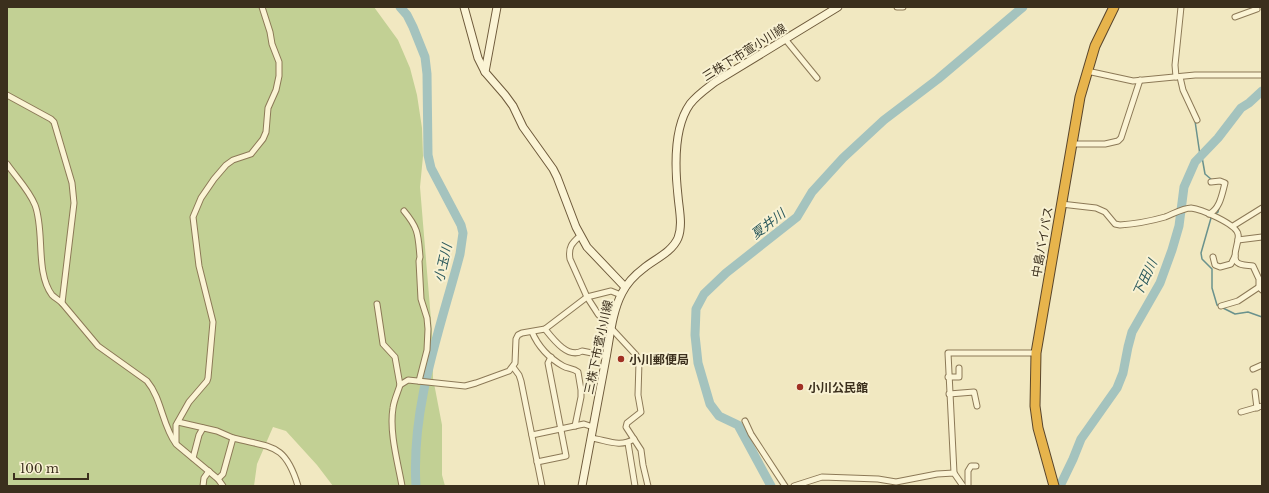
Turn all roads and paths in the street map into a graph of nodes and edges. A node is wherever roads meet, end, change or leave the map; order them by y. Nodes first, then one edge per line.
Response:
1 (262, 7) edge
2 (464, 7) edge
3 (497, 7) edge
4 (838, 7) edge
5 (897, 7) edge
6 (904, 7) edge
7 (1114, 7) edge
8 (1181, 7) edge
9 (1256, 7) edge
10 (1235, 17) dead end
11 (785, 39) junction
12 (1087, 71) junction
13 (485, 72) junction
14 (1262, 75) edge
15 (1178, 77) junction
16 (817, 78) dead end
17 (1140, 80) junction
18 (7, 95) edge
19 (1197, 120) dead end
20 (1072, 144) junction
21 (7, 164) edge
22 (1211, 182) dead end
23 (1061, 204) junction
24 (1262, 208) edge
25 (404, 211) dead end
26 (1212, 215) junction
27 (1233, 226) junction
28 (580, 236) junction
29 (1262, 237) edge
30 (1238, 240) junction
31 (1235, 256) junction
32 (1213, 257) dead end
33 (625, 287) junction
34 (1260, 289) edge
35 (621, 295) junction
36 (587, 297) junction
37 (62, 303) junction
38 (377, 304) dead end
39 (1221, 306) dead end
40 (545, 329) junction
41 (612, 329) junction
42 (532, 332) junction
43 (1036, 353) junction
44 (607, 356) junction
45 (551, 357) junction
46 (1262, 365) edge
47 (513, 367) junction
48 (959, 368) dead end
49 (1253, 368) dead end
50 (948, 377) junction
51 (420, 381) junction
52 (400, 385) junction
53 (1255, 392) dead end
54 (950, 394) junction
55 (977, 406) dead end
56 (1259, 407) edge
57 (1241, 412) dead end
58 (745, 421) dead end
59 (178, 422) junction
60 (575, 426) junction
61 (593, 427) junction
62 (203, 428) junction
63 (561, 429) junction
64 (532, 435) junction
65 (234, 438) junction
66 (591, 438) junction
67 (634, 439) junction
68 (628, 443) junction
69 (176, 444) junction
70 (193, 458) junction
71 (537, 462) junction
72 (976, 466) dead end
73 (209, 471) junction
74 (954, 473) junction
75 (218, 479) junction
76 (1054, 485) edge
77 (203, 486) edge
78 (223, 486) edge
79 (298, 486) edge
80 (402, 486) edge
81 (542, 486) edge
82 (582, 486) edge
83 (635, 486) edge
84 (648, 486) edge
85 (785, 486) edge
86 (794, 486) edge
87 (963, 486) edge
88 (968, 486) edge

1 - 59 street
2 - 13 main road
3 - 13 main road
4 - 11 main road, 三株下市萱小川線
5 - 6 street
7 - 12 highway, 中島バイパス
8 - 15 street
9 - 10 street
11 - 16 street
11 - 33 main road, 三株下市萱小川線
12 - 17 street
12 - 20 highway, 中島バイパス
13 - 28 main road
14 - 15 street
15 - 17 street
15 - 19 street
17 - 20 street
18 - 37 street
20 - 23 highway, 中島バイパス
21 - 37 street
22 - 26 street
23 - 26 street
23 - 43 highway, 中島バイパス
24 - 27 street
25 - 51 street
26 - 27 street
27 - 30 street
28 - 33 main road
28 - 36 street
29 - 30 street
30 - 31 street
31 - 32 street
31 - 34 street
33 - 35 main road, 三株下市萱小川線
34 - 39 street
35 - 36 street
35 - 41 main road, 三株下市萱小川線
36 - 40 street
36 - 41 street
37 - 69 street
38 - 52 street
40 - 42 street
40 - 44 street
41 - 44 main road, 三株下市萱小川線
41 - 67 street
42 - 45 street
42 - 47 street
43 - 50 street
43 - 76 highway, 中島バイパス
44 - 61 main road, 三株下市萱小川線
45 - 60 street
45 - 63 street
46 - 49 street
47 - 51 street
47 - 64 street
48 - 50 street
50 - 54 street
51 - 52 street
52 - 80 street
53 - 56 street
54 - 55 street
54 - 74 street
56 - 57 street
58 - 85 street
59 - 62 street
59 - 69 street
60 - 61 street
60 - 63 street
61 - 66 main road, 三株下市萱小川線
62 - 65 street
62 - 70 street
63 - 64 street
63 - 71 street
64 - 71 street
65 - 75 street
65 - 79 street
66 - 68 street
66 - 82 main road, 三株下市萱小川線
67 - 68 street
67 - 84 street
68 - 83 street
69 - 70 street
70 - 73 street
71 - 81 street
72 - 88 street
73 - 75 street
73 - 77 street
74 - 86 street
74 - 87 street
75 - 78 street

